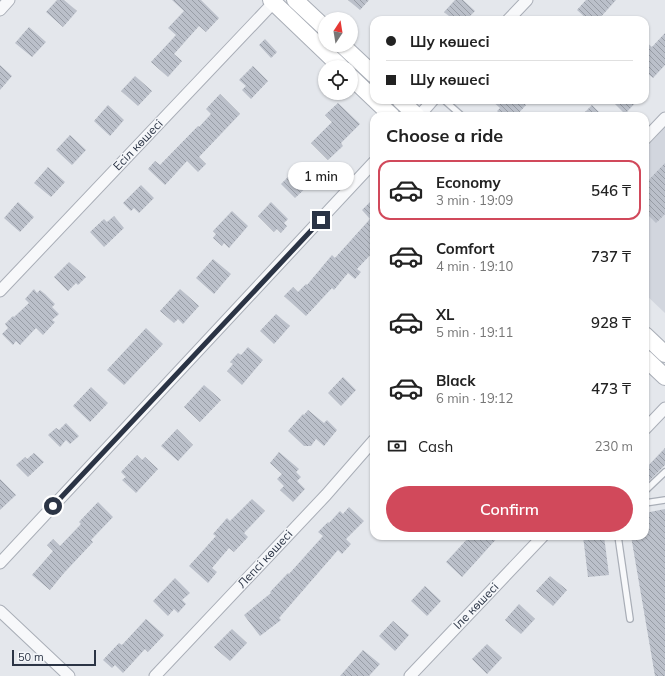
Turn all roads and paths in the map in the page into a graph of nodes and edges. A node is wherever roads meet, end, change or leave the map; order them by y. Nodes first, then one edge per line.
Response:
1 (9, 0) edge
2 (296, 0) edge
3 (527, 0) edge
4 (274, 1) edge
5 (0, 10) edge
6 (512, 16) edge
7 (318, 21) edge
8 (349, 52) edge
9 (334, 60) edge
10 (370, 71) edge
11 (358, 83) edge
12 (370, 94) edge
13 (380, 104) edge
14 (404, 104) edge
15 (429, 104) edge
16 (448, 104) edge
17 (388, 112) edge
18 (414, 112) edge
19 (422, 112) edge
20 (458, 112) edge
21 (665, 118) edge
22 (649, 135) edge
23 (370, 166) edge
24 (0, 291) edge
25 (649, 339) edge
26 (665, 354) edge
27 (649, 362) edge
28 (665, 377) edge
29 (665, 408) edge
30 (649, 425) edge
31 (370, 445) edge
32 (665, 472) edge
33 (649, 487) edge
34 (665, 500) edge
35 (649, 502) edge
36 (539, 540) edge
37 (619, 540) edge
38 (0, 563) edge
39 (0, 611) edge
40 (630, 619) dead end
41 (69, 676) edge
42 (155, 676) edge
43 (410, 676) edge

1 - 5 street
2 - 7 main road
3 - 6 street
4 - 9 main road
4 - 24 street, Есіл көшесі
8 - 10 main road
11 - 12 main road
13 - 17 main road
14 - 18 main road
15 - 19 street
16 - 20 lane
21 - 22 street
23 - 38 street
25 - 26 main road
27 - 28 main road
29 - 30 street
31 - 42 street, Лепсі көшесі
32 - 33 lane
34 - 35 lane
36 - 43 street, Іле көшесі
37 - 40 lane
39 - 41 street

